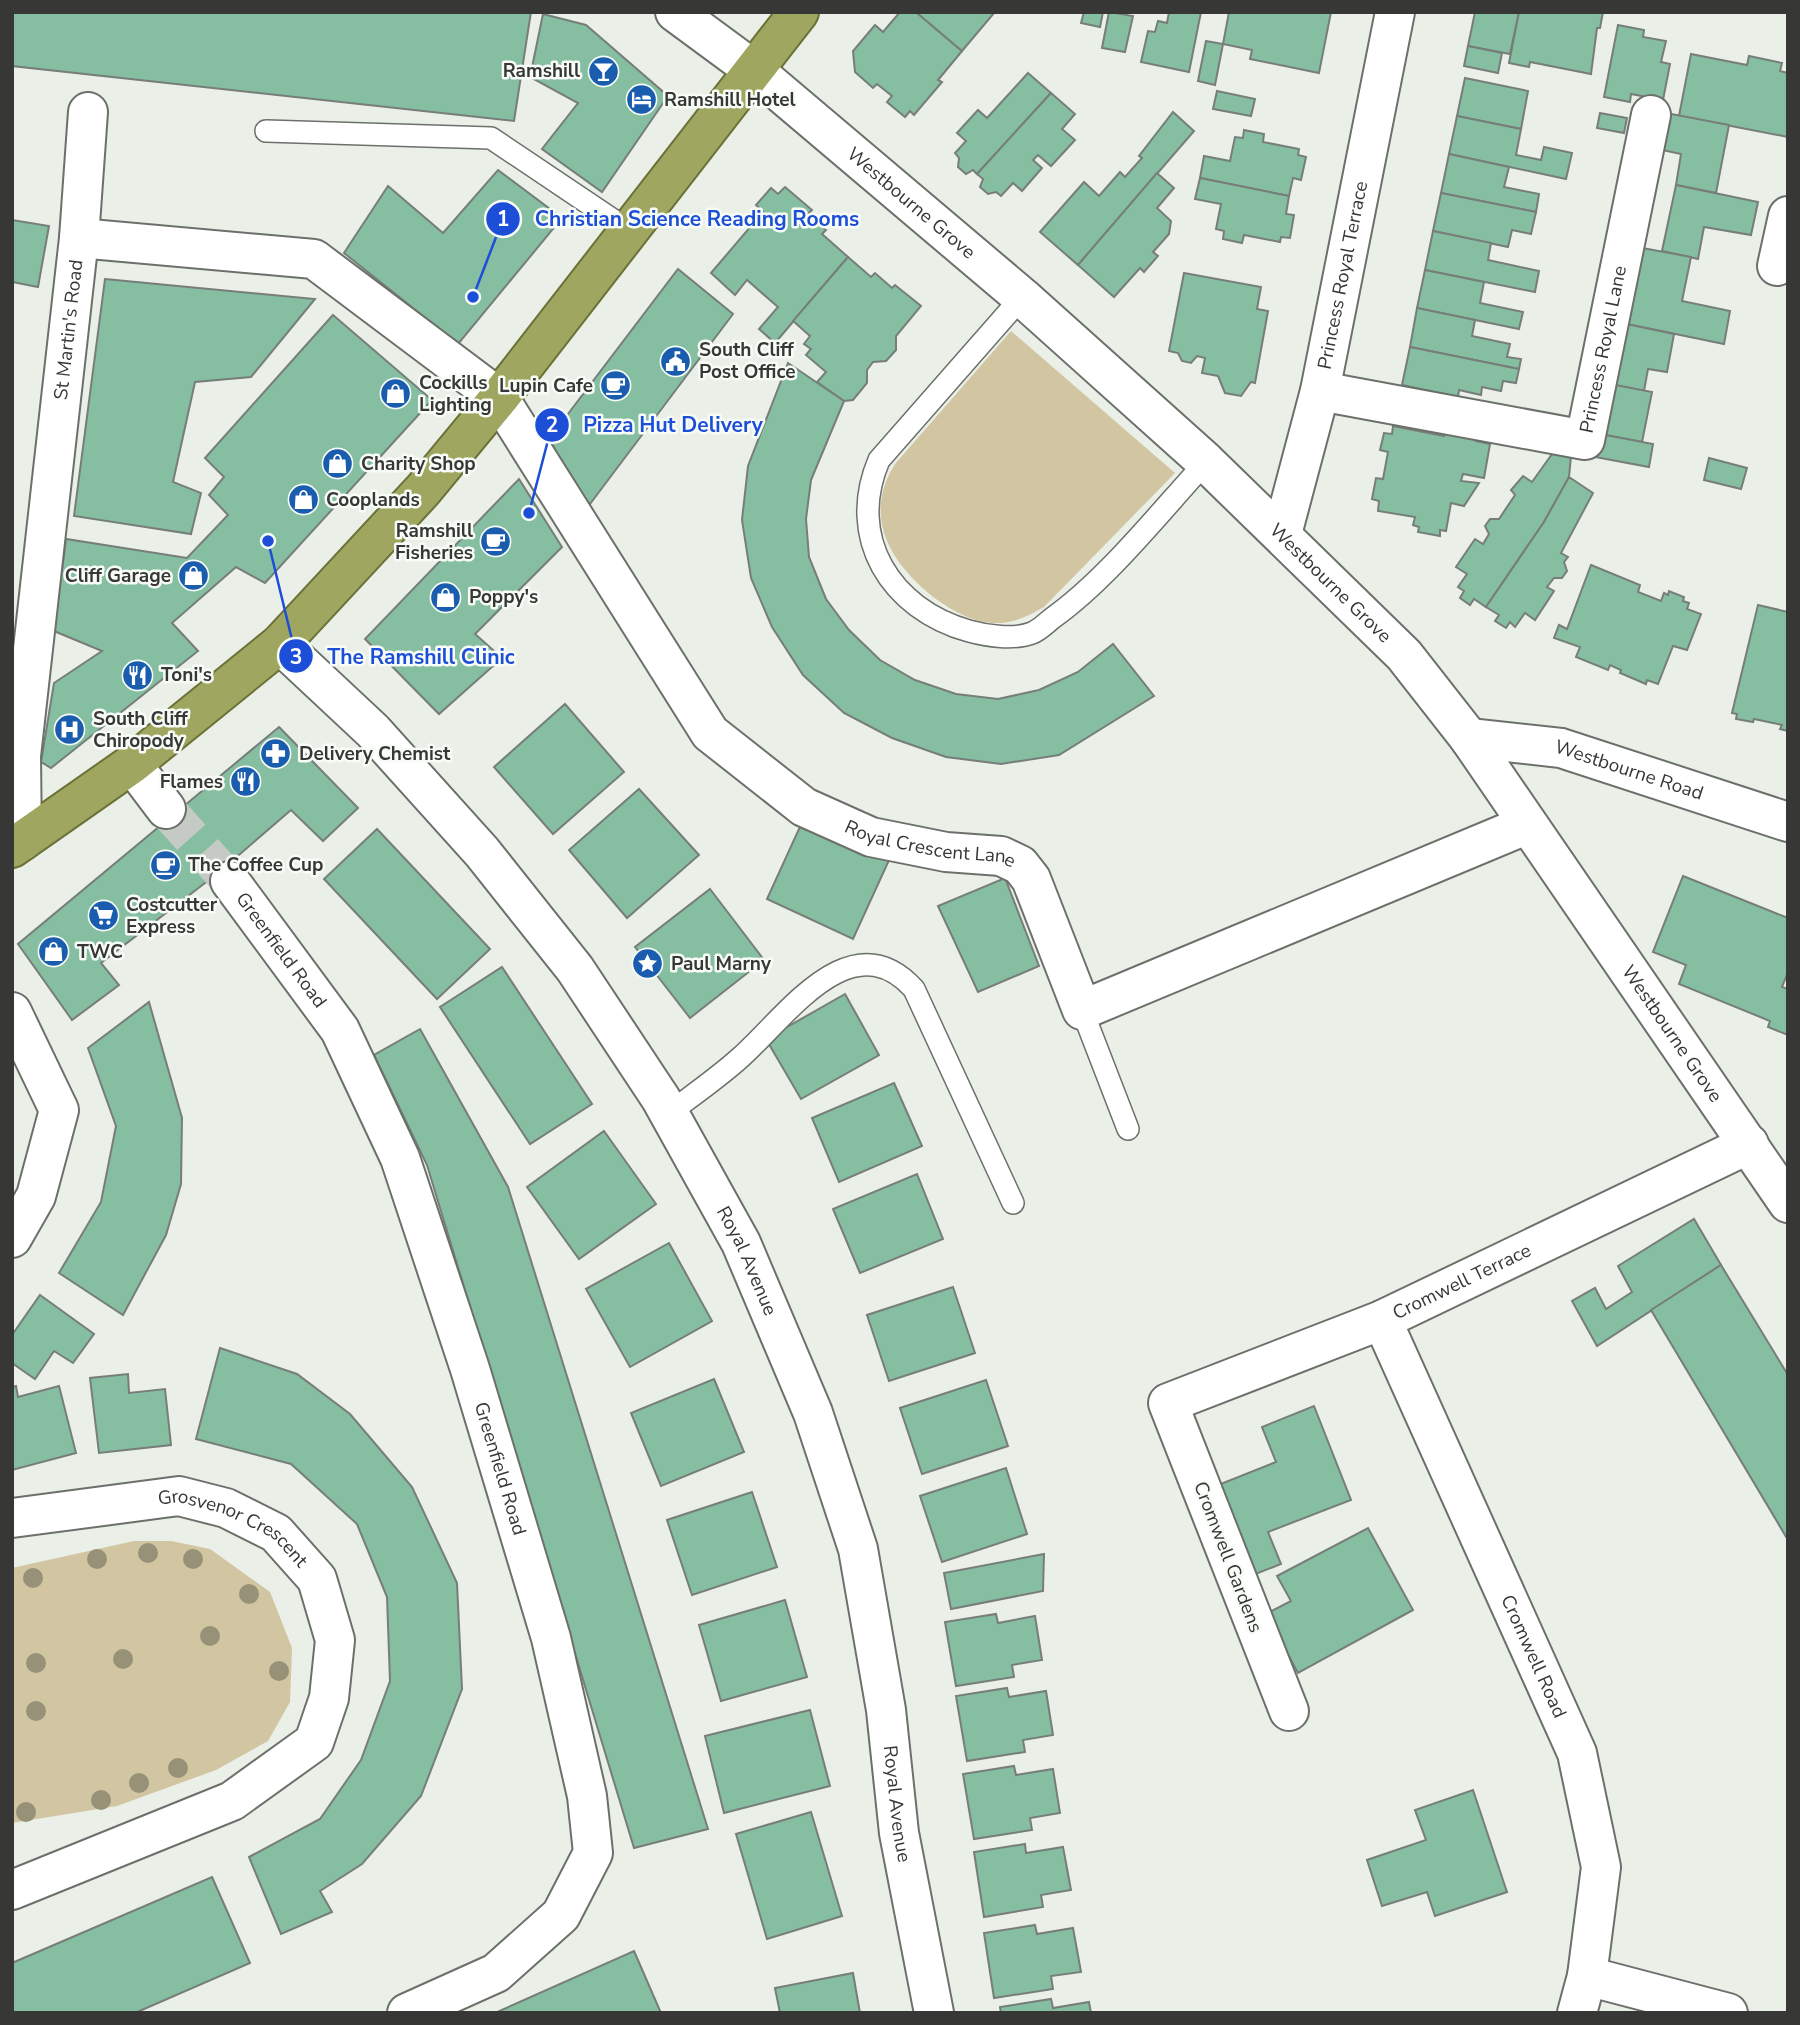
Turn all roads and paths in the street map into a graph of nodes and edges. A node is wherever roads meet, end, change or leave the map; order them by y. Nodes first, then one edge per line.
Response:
1 (675, 12) edge
2 (799, 12) edge
3 (1395, 12) edge
4 (755, 71) junction
5 (88, 111) dead end
6 (1651, 115) dead end
7 (266, 131) dead end
8 (1788, 216) edge
9 (628, 230) junction
10 (79, 238) junction
11 (1777, 266) dead end
12 (1022, 297) junction
13 (1320, 391) junction
14 (499, 398) junction
15 (1206, 462) junction
16 (1282, 534) junction
17 (280, 644) junction
18 (1469, 738) junction
19 (132, 764) junction
20 (166, 809) tunnel mouth
21 (1788, 822) edge
22 (1526, 825) junction
23 (17, 845) edge
24 (230, 881) tunnel mouth
25 (1082, 1010) junction
26 (12, 1012) edge
27 (669, 1113) junction
28 (1128, 1129) dead end
29 (1749, 1144) junction
30 (1013, 1203) dead end
31 (1788, 1203) edge
32 (12, 1238) edge
33 (1382, 1320) junction
34 (1168, 1403) joint
35 (12, 1518) edge
36 (1289, 1711) dead end
37 (12, 1890) edge
38 (1587, 1976) junction
39 (407, 2013) edge
40 (934, 2013) edge
41 (1577, 2013) edge
42 (1728, 2013) edge

1 - 4 street, Westbourne Grove
2 - 4 highway
3 - 13 street, Princess Royal Terrace
4 - 9 highway
4 - 12 street, Westbourne Grove
5 - 10 street
6 - 13 street, Princess Royal Lane
7 - 9 lane
8 - 11 street
9 - 14 highway
10 - 14 street, St Martin's Road
10 - 23 street, St Martin's Road
12 - 15 street, Westbourne Grove
12 - 15 lane
13 - 16 street, Princess Royal Terrace
14 - 17 highway
14 - 25 street, Royal Crescent Lane
15 - 16 street, Westbourne Grove
16 - 18 street, Westbourne Grove
17 - 19 highway
17 - 27 street, Royal Avenue
18 - 21 street, Westbourne Road
18 - 22 street, Westbourne Grove
19 - 20 street
19 - 23 highway
22 - 25 street
22 - 29 street, Westbourne Grove
24 - 39 street, Greenfield Road
25 - 28 lane
26 - 32 street
27 - 30 lane
27 - 40 street, Royal Avenue
29 - 31 street, Westbourne Grove
29 - 33 street, Cromwell Terrace
33 - 34 street, Cromwell Terrace
33 - 38 street, Cromwell Road
34 - 36 street, Cromwell Gardens
35 - 37 street, Grosvenor Crescent
38 - 41 street, Cromwell Road
38 - 42 street

